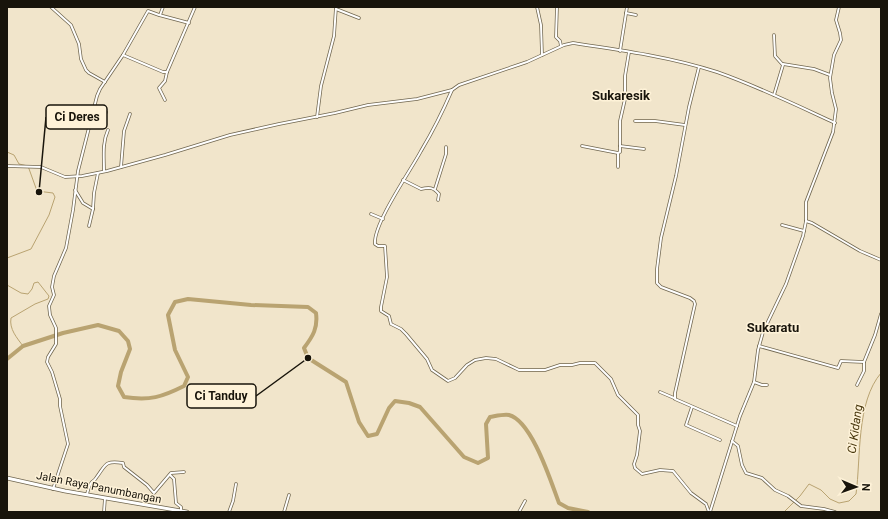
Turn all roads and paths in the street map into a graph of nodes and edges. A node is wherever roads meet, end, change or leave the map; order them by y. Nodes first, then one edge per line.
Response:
1 (51, 7) edge
2 (149, 7) edge
3 (163, 7) edge
4 (195, 7) edge
5 (537, 7) edge
6 (557, 7) edge
7 (627, 7) edge
8 (839, 7) edge
9 (336, 8) edge
10 (148, 11) junction
11 (626, 13) junction
12 (636, 15) dead end
13 (160, 16) junction
14 (359, 18) dead end
15 (189, 24) junction
16 (774, 35) dead end
17 (561, 46) junction
18 (620, 51) junction
19 (629, 52) junction
20 (123, 55) junction
21 (542, 55) junction
22 (783, 64) junction
23 (700, 67) junction
24 (167, 72) junction
25 (830, 75) junction
26 (105, 82) junction
27 (452, 90) junction
28 (774, 95) junction
29 (165, 100) dead end
30 (106, 112) dead end
31 (130, 114) dead end
32 (317, 117) junction
33 (635, 121) dead end
34 (835, 123) junction
35 (89, 125) junction
36 (685, 125) junction
37 (108, 130) dead end
38 (582, 146) dead end
39 (620, 146) junction
40 (446, 147) dead end
41 (644, 150) dead end
42 (618, 153) junction
43 (7, 166) edge
44 (122, 167) junction
45 (618, 167) dead end
46 (104, 171) junction
47 (98, 173) junction
48 (76, 177) junction
49 (403, 180) junction
50 (75, 189) junction
51 (434, 189) junction
52 (438, 200) dead end
53 (93, 209) junction
54 (371, 214) dead end
55 (383, 219) junction
56 (806, 222) junction
57 (782, 225) dead end
58 (89, 226) dead end
59 (804, 231) junction
60 (881, 260) edge
61 (881, 314) edge
62 (759, 346) junction
63 (864, 362) junction
64 (754, 382) junction
65 (768, 385) dead end
66 (857, 385) dead end
67 (660, 392) dead end
68 (674, 398) junction
69 (692, 407) junction
70 (737, 426) junction
71 (720, 440) dead end
72 (732, 441) junction
73 (184, 472) dead end
74 (170, 474) junction
75 (7, 478) edge
76 (236, 484) dead end
77 (53, 488) junction
78 (86, 495) junction
79 (289, 495) dead end
80 (104, 498) junction
81 (525, 501) dead end
82 (159, 507) junction
83 (181, 511) junction
84 (104, 512) edge
85 (158, 512) edge
86 (187, 512) edge
87 (229, 512) edge
88 (284, 512) edge
89 (519, 512) edge
90 (710, 512) edge
91 (835, 512) edge

1 - 26 street
2 - 10 street
3 - 13 street
4 - 15 street
5 - 21 street
6 - 17 street
7 - 11 street
8 - 25 street
9 - 14 street
9 - 32 street
10 - 13 street
10 - 20 street
11 - 12 street
11 - 18 street
13 - 15 street
15 - 24 street
16 - 22 street
17 - 18 street
17 - 21 street
18 - 19 street
19 - 23 street
19 - 39 street
20 - 24 street
20 - 26 street
21 - 27 street
22 - 25 street
22 - 28 street
23 - 28 street
23 - 36 street
24 - 29 street
25 - 34 street
26 - 35 street
27 - 32 street
27 - 49 street
28 - 34 street
30 - 35 street
31 - 44 street
32 - 44 street
33 - 36 street
34 - 56 street
35 - 48 street
36 - 68 street
37 - 46 street
38 - 42 street
39 - 41 street
39 - 42 street
40 - 51 street
42 - 45 street
43 - 48 street
44 - 46 street
46 - 47 street
47 - 48 street
47 - 53 street
48 - 50 street
49 - 51 street
49 - 55 street
50 - 53 street
50 - 77 street
51 - 52 street
53 - 58 street
54 - 55 street
55 - 90 street
56 - 59 street
56 - 60 street
57 - 59 street
59 - 62 street
61 - 63 street
62 - 63 street
62 - 64 street
63 - 66 street
64 - 65 street
64 - 70 street
67 - 68 street
68 - 69 street
69 - 70 street
69 - 71 street
70 - 72 street
72 - 90 street
72 - 91 street
73 - 74 street
74 - 78 street
74 - 83 street
75 - 77 main road, Jalan Raya Panumbangan
76 - 87 street
77 - 78 main road, Jalan Raya Panumbangan
78 - 80 main road, Jalan Raya Panumbangan
79 - 88 street
80 - 82 main road, Jalan Raya Panumbangan
80 - 84 street
81 - 89 street
82 - 83 main road, Jalan Raya Panumbangan
82 - 85 street
83 - 86 main road, Jalan Raya Panumbangan

